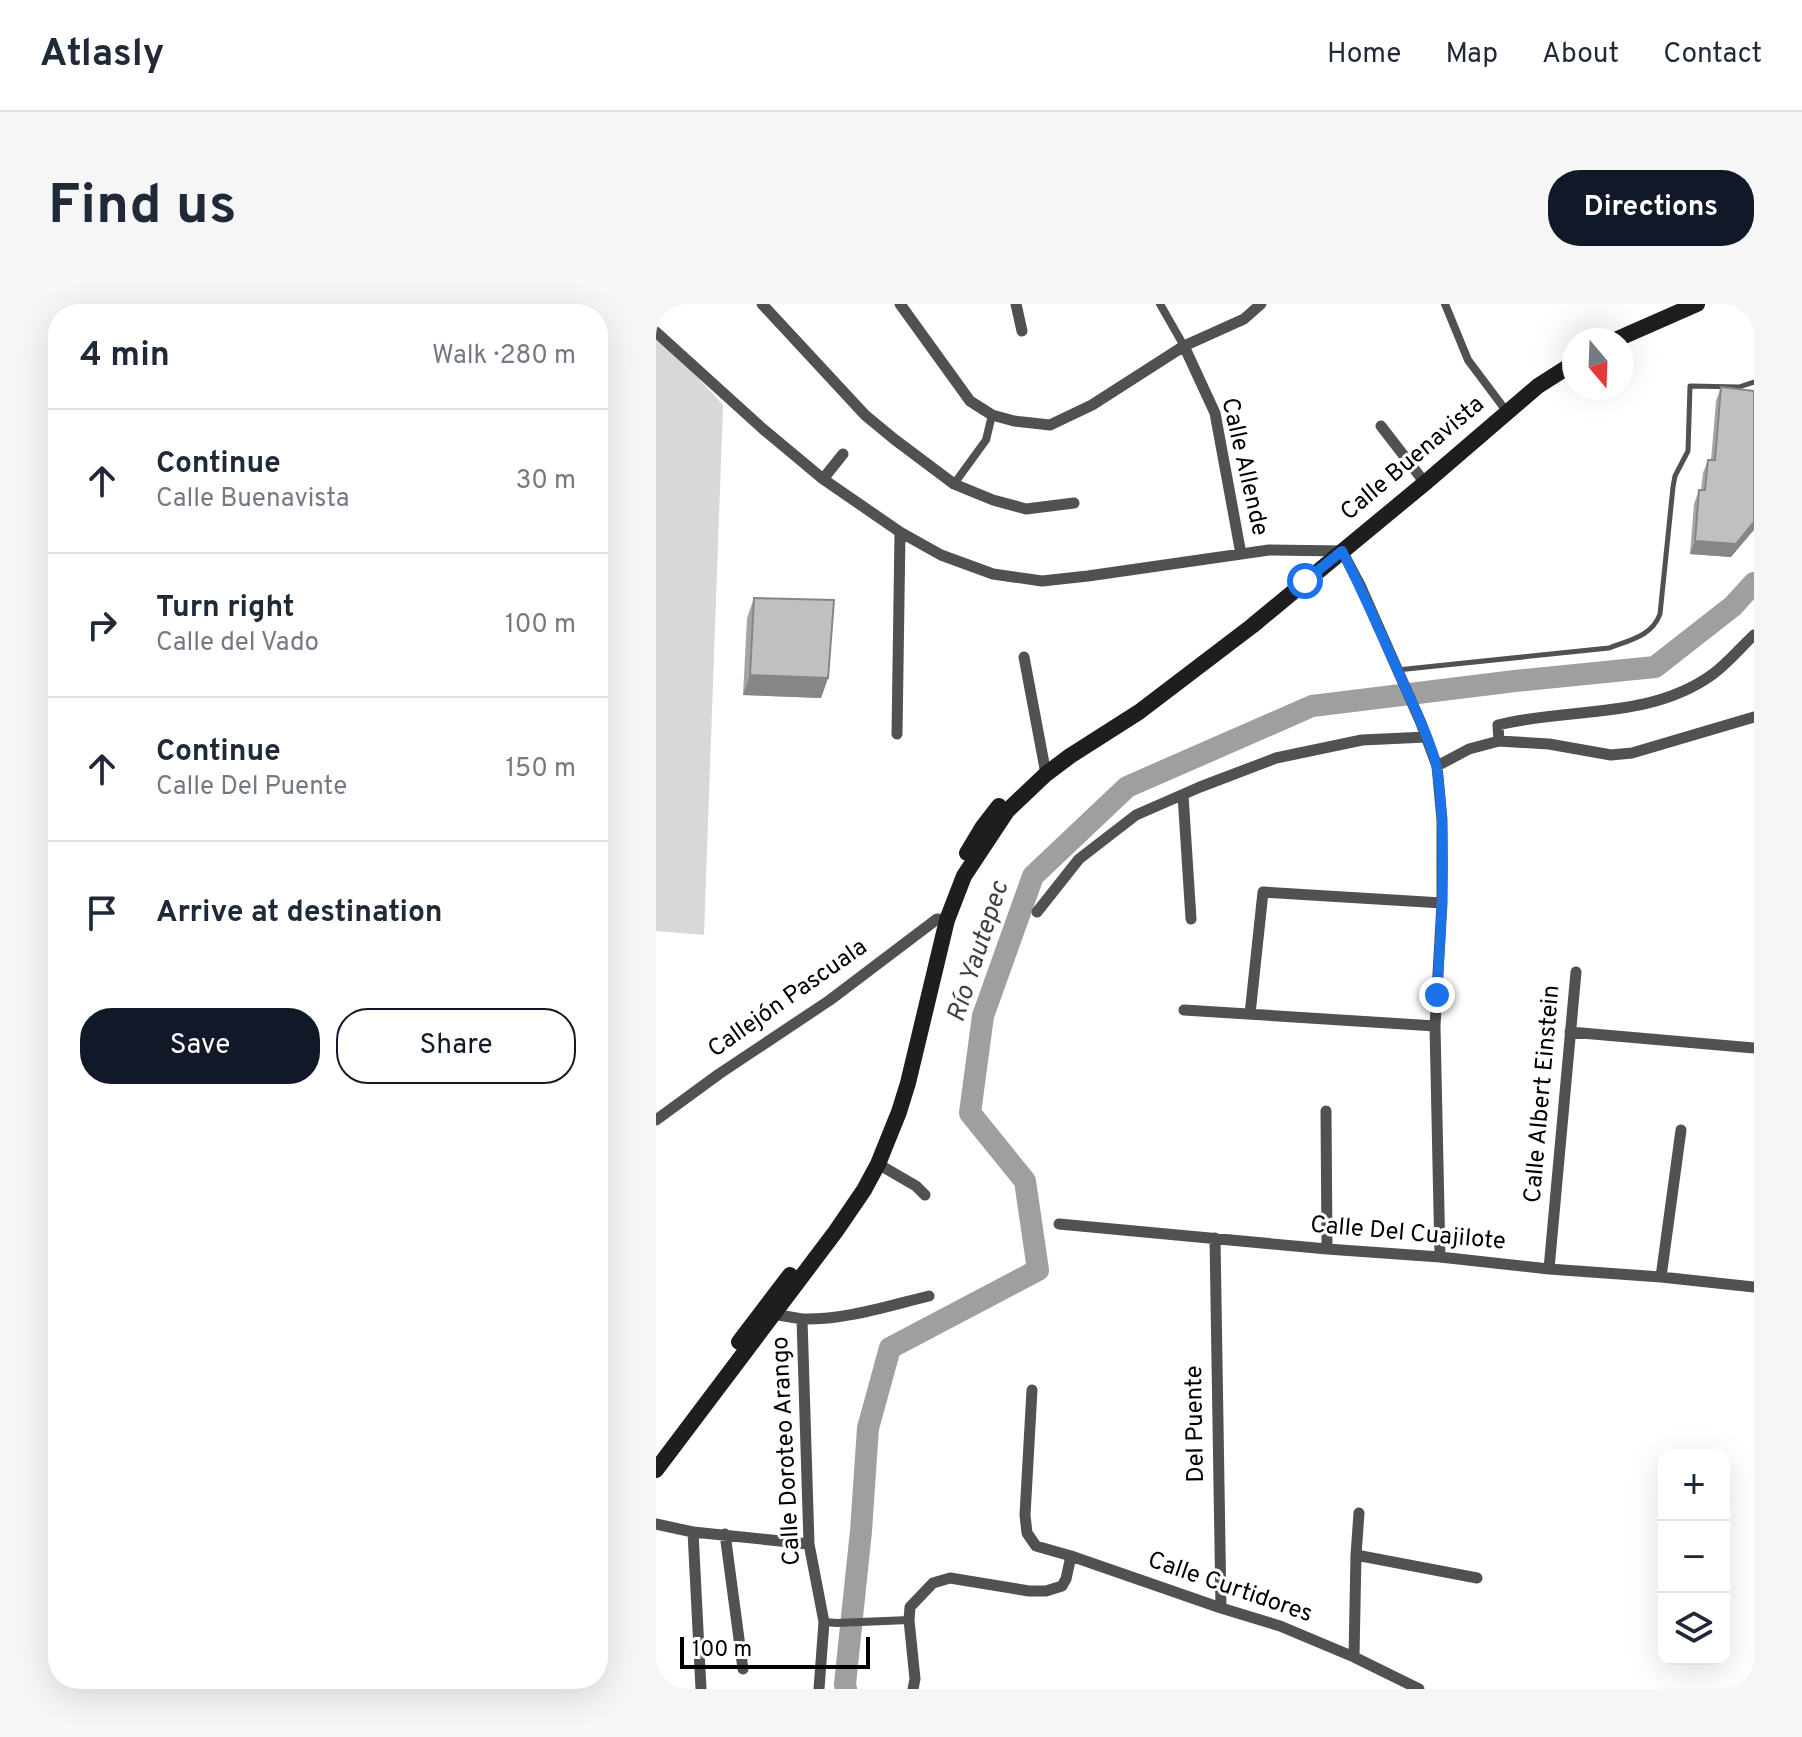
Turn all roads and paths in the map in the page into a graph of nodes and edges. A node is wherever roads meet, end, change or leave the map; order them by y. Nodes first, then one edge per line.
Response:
1 (762, 304) edge
2 (900, 304) edge
3 (1016, 304) edge
4 (1160, 304) edge
5 (1261, 304) edge
6 (1445, 304) edge
7 (1697, 304) edge
8 (1022, 331) dead end
9 (656, 332) edge
10 (1634, 332) edge
11 (1184, 346) junction
12 (1562, 371) edge
13 (1754, 382) edge
14 (1507, 412) junction
15 (992, 415) junction
16 (1381, 426) dead end
17 (843, 454) dead end
18 (823, 479) junction
19 (1425, 483) junction
20 (954, 484) junction
21 (1074, 503) dead end
22 (900, 532) junction
23 (1342, 551) junction
24 (1241, 554) junction
25 (1754, 635) edge
26 (1024, 657) dead end
27 (1397, 670) junction
28 (1754, 717) edge
29 (897, 734) dead end
30 (1426, 737) junction
31 (1499, 741) junction
32 (1437, 766) junction
33 (1044, 769) junction
34 (1183, 795) junction
35 (1442, 903) junction
36 (1037, 912) dead end
37 (942, 919) junction
38 (1191, 919) dead end
39 (1576, 972) dead end
40 (1184, 1010) dead end
41 (1250, 1014) junction
42 (1435, 1026) junction
43 (1570, 1032) junction
44 (1754, 1048) edge
45 (1326, 1111) dead end
46 (656, 1120) edge
47 (1681, 1130) dead end
48 (878, 1164) junction
49 (925, 1195) dead end
50 (1059, 1224) dead end
51 (1215, 1238) junction
52 (1327, 1249) junction
53 (1440, 1257) junction
54 (1549, 1269) junction
55 (1661, 1277) junction
56 (1754, 1287) edge
57 (929, 1296) dead end
58 (767, 1313) junction
59 (802, 1319) junction
60 (1032, 1390) dead end
61 (656, 1455) edge
62 (656, 1470) edge
63 (1359, 1513) dead end
64 (656, 1524) edge
65 (693, 1532) junction
66 (725, 1534) junction
67 (809, 1544) junction
68 (1356, 1555) junction
69 (1071, 1556) junction
70 (1477, 1578) dead end
71 (1221, 1608) junction
72 (909, 1620) junction
73 (830, 1623) junction
74 (1354, 1657) junction
75 (743, 1669) dead end
76 (701, 1689) edge
77 (819, 1689) edge
78 (913, 1689) edge
79 (1419, 1689) edge

1 - 20 street
2 - 15 street
3 - 8 street
4 - 11 street, Calle Allende
5 - 11 street
6 - 14 street
7 - 10 main road
9 - 18 street
11 - 15 street
11 - 24 street, Calle Allende
12 - 14 main road, Calle Buenavista
13 - 27 lane
14 - 19 main road, Calle Buenavista
15 - 20 street
16 - 19 street
17 - 18 street
18 - 22 street
19 - 23 main road, Calle Buenavista
20 - 21 street
22 - 24 street
22 - 29 street
23 - 24 street
23 - 27 street
23 - 33 main road, Calle Buenavista
25 - 31 street
26 - 33 street
27 - 30 street
28 - 31 street
30 - 32 street
30 - 34 street
31 - 32 street
32 - 35 street
33 - 37 main road, Calle Buenavista
34 - 36 street
34 - 38 street
35 - 41 street
35 - 42 street
37 - 46 street, Callejón Pascuala
37 - 48 main road
37 - 58 main road
39 - 43 street, Calle Albert Einstein
40 - 41 street
41 - 42 street
42 - 53 street
43 - 44 street
43 - 54 street, Calle Albert Einstein
45 - 52 street
47 - 55 street
48 - 49 street
48 - 58 main road
50 - 51 street, Calle Del Cuajilote
51 - 52 street, Calle Del Cuajilote
51 - 71 street, Del Puente
52 - 53 street, Calle Del Cuajilote
53 - 54 street, Calle Del Cuajilote
54 - 55 street, Calle Del Cuajilote
55 - 56 street, Calle Del Cuajilote
57 - 59 street
58 - 59 street, Calle Doroteo Arango
58 - 61 main road
58 - 62 main road
59 - 67 street, Calle Doroteo Arango
60 - 69 street, Calle Curtidores
63 - 68 street
64 - 65 street
65 - 66 street
65 - 76 street
66 - 67 street
66 - 75 street
67 - 73 street, Calle Doroteo Arango
68 - 70 street
68 - 74 street
69 - 71 street, Calle Curtidores
69 - 72 street
71 - 74 street, Calle Curtidores
72 - 73 street
72 - 78 street
73 - 77 street, Calle Doroteo Arango
74 - 79 street, Calle Curtidores

